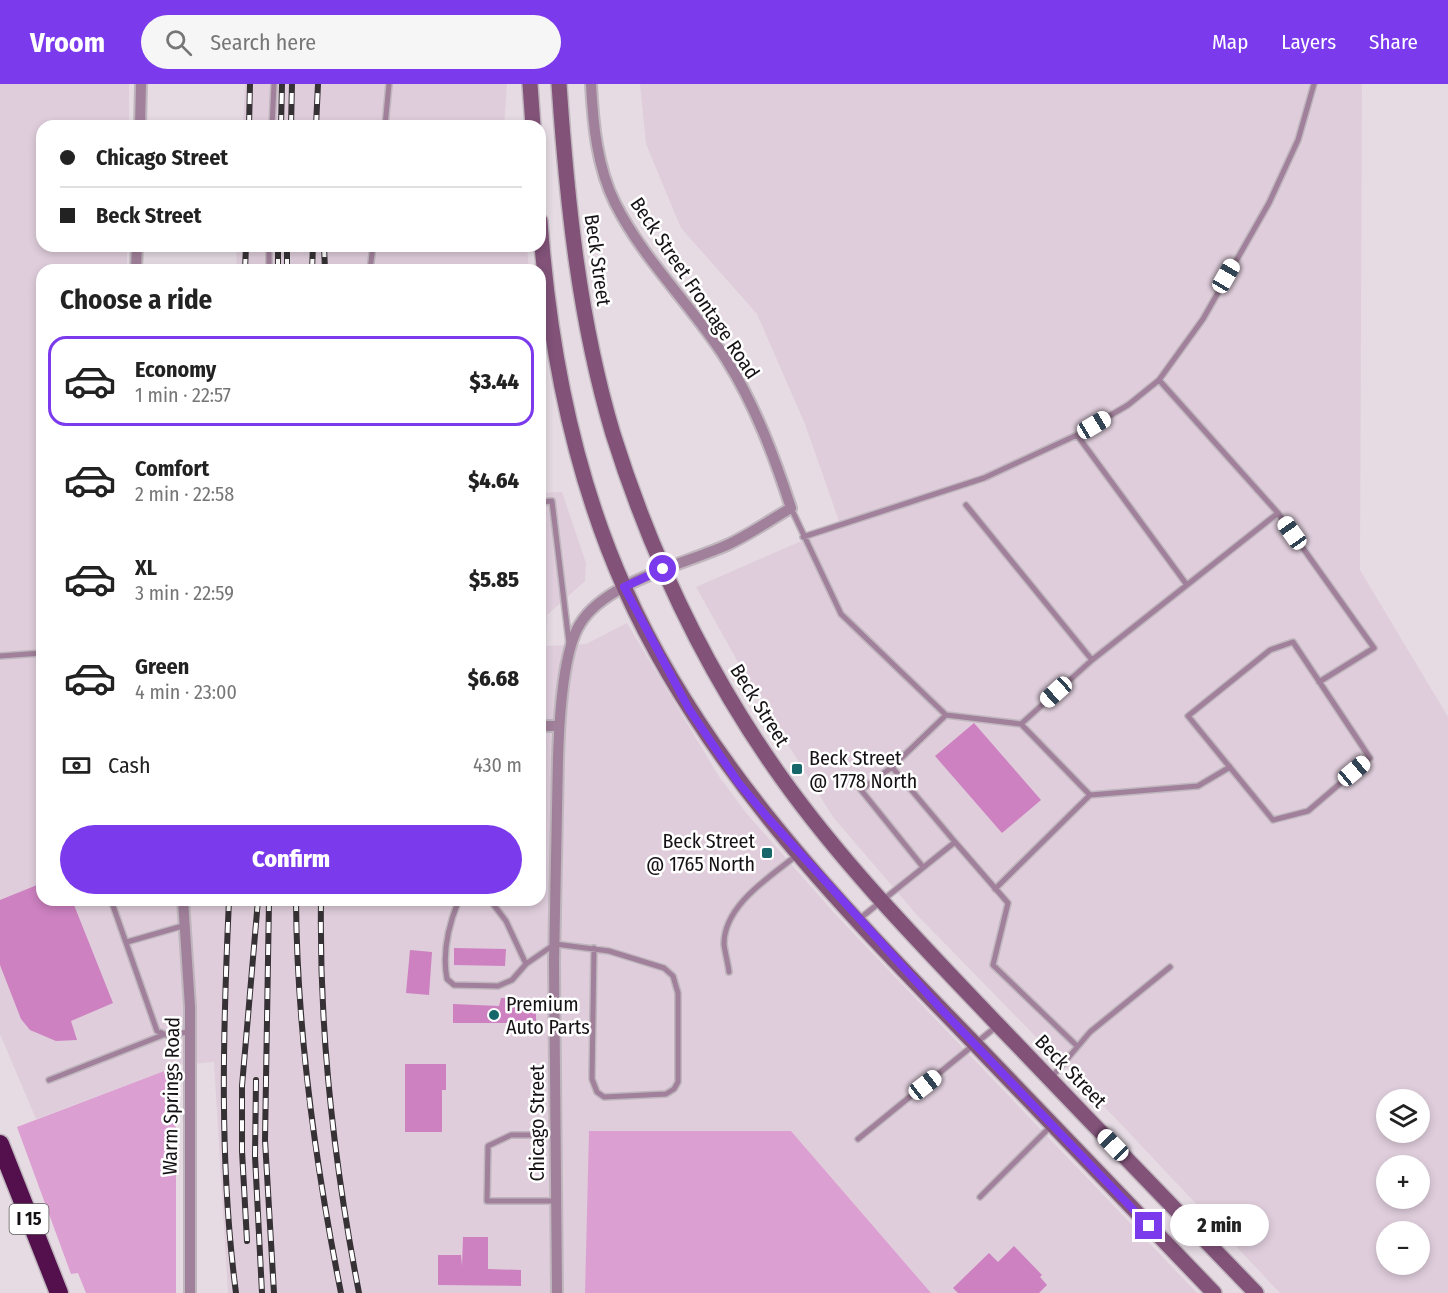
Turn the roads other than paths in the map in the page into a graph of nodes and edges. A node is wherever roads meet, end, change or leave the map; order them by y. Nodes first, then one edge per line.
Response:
1 (141, 84) edge
2 (274, 84) edge
3 (389, 84) edge
4 (530, 84) edge
5 (559, 84) edge
6 (591, 84) edge
7 (1314, 84) edge
8 (140, 120) edge
9 (272, 120) edge
10 (386, 120) edge
11 (533, 120) edge
12 (546, 285) edge
13 (1159, 380) junction
14 (1077, 435) junction
15 (546, 502) edge
16 (966, 505) dead end
17 (791, 508) junction
18 (1278, 513) junction
19 (803, 537) junction
20 (663, 569) junction
21 (1187, 585) junction
22 (624, 587) junction
23 (570, 651) junction
24 (36, 653) edge
25 (0, 656) edge
26 (1092, 660) junction
27 (1319, 682) junction
28 (946, 715) junction
29 (1021, 724) junction
30 (546, 726) edge
31 (559, 726) junction
32 (892, 767) junction
33 (1230, 767) junction
34 (1090, 795) junction
35 (955, 842) junction
36 (798, 854) junction
37 (923, 867) junction
38 (996, 889) junction
39 (882, 901) junction
40 (113, 906) edge
41 (184, 906) edge
42 (456, 906) edge
43 (495, 906) edge
44 (858, 920) junction
45 (186, 925) junction
46 (127, 942) junction
47 (555, 944) junction
48 (594, 948) junction
49 (526, 964) junction
50 (1170, 967) dead end
51 (729, 972) dead end
52 (998, 1025) junction
53 (190, 1031) junction
54 (163, 1035) junction
55 (976, 1045) junction
56 (1077, 1046) junction
57 (1050, 1079) junction
58 (49, 1080) dead end
59 (1053, 1125) junction
60 (555, 1135) junction
61 (858, 1138) dead end
62 (0, 1144) edge
63 (980, 1197) dead end
64 (556, 1202) junction
65 (59, 1293) edge
66 (190, 1293) edge
67 (557, 1293) edge
68 (1214, 1293) edge
69 (1256, 1293) edge

1 - 8 street
2 - 9 lane
3 - 10 lane
4 - 11 main road
5 - 20 main road, Beck Street
6 - 17 street, Beck Street Frontage Road
7 - 13 lane
12 - 22 main road
13 - 14 lane
13 - 18 lane
14 - 19 lane
14 - 21 lane
15 - 23 lane
16 - 26 lane
17 - 19 lane
17 - 20 street
18 - 21 lane
18 - 27 lane
19 - 28 lane
20 - 22 street, Chicago Street
20 - 39 main road, Beck Street
21 - 26 lane
22 - 23 street, Chicago Street
22 - 36 main road
23 - 31 street, Chicago Street
24 - 25 lane
26 - 29 lane
27 - 33 lane
27 - 33 lane
28 - 29 lane
28 - 32 lane
29 - 34 lane
30 - 31 street
31 - 47 street, Chicago Street
32 - 35 lane
32 - 37 lane
33 - 34 lane
34 - 38 lane
35 - 37 lane
35 - 38 lane
36 - 44 main road
36 - 51 lane
37 - 39 lane
38 - 56 lane
39 - 44 lane
39 - 52 main road, Beck Street
40 - 46 lane
41 - 45 street, Warm Springs Road
42 - 49 lane
43 - 49 lane
44 - 55 main road
45 - 46 lane
45 - 53 street, Warm Springs Road
46 - 54 lane
47 - 48 lane
47 - 49 lane
47 - 60 street, Chicago Street
48 - 48 lane
50 - 56 lane
52 - 55 lane
52 - 57 main road, Beck Street
53 - 54 lane
53 - 66 street, Warm Springs Road
54 - 58 lane
55 - 59 main road
55 - 61 lane
56 - 57 lane
57 - 69 main road, Beck Street
59 - 63 lane
59 - 68 main road
60 - 64 street, Chicago Street
60 - 64 lane
62 - 65 highway, I 15
64 - 67 street, Chicago Street

